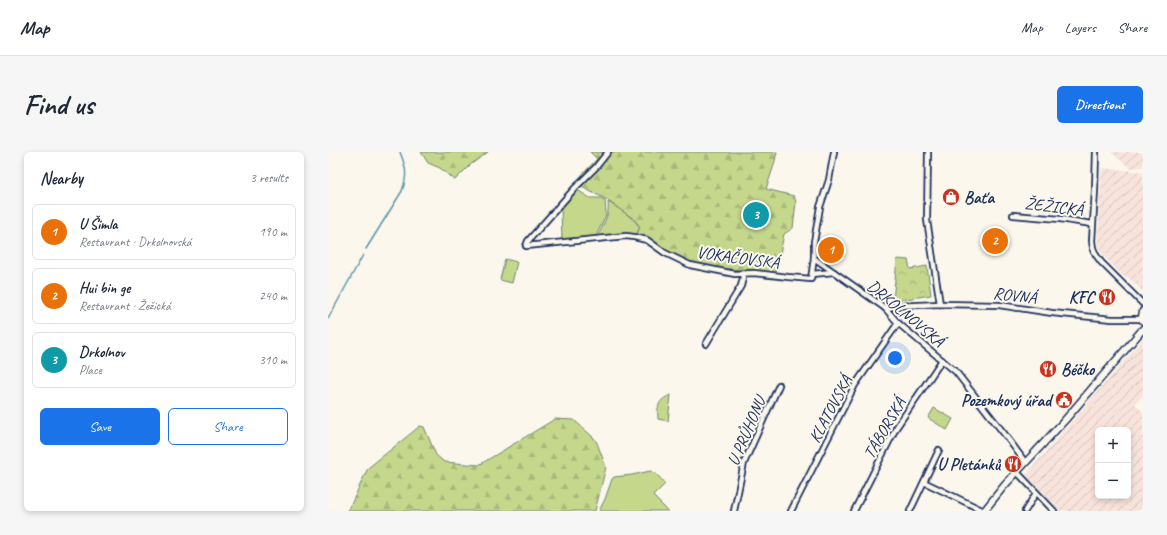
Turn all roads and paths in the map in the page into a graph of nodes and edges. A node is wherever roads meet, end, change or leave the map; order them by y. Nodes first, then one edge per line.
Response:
1 (608, 152) edge
2 (834, 152) edge
3 (928, 152) edge
4 (1096, 152) edge
5 (1013, 215) dead end
6 (1092, 224) junction
7 (814, 258) junction
8 (834, 272) junction
9 (742, 274) junction
10 (812, 277) junction
11 (940, 304) junction
12 (1143, 304) edge
13 (885, 308) junction
14 (1143, 311) edge
15 (1143, 320) edge
16 (898, 323) junction
17 (1143, 329) edge
18 (706, 344) dead end
19 (942, 360) junction
20 (779, 385) dead end
21 (939, 450) dead end
22 (1025, 462) junction
23 (1016, 471) junction
24 (924, 482) junction
25 (1036, 493) junction
26 (734, 511) edge
27 (791, 511) edge
28 (854, 511) edge
29 (910, 511) edge
30 (984, 511) edge
31 (1025, 511) edge
32 (1054, 511) edge

1 - 9 street, VOKAČOVSKÁ
2 - 7 street
3 - 11 street, DRKOLNOVSKÁ
4 - 6 street, ŽEŽICKÁ
5 - 6 street, ŽEŽICKÁ
6 - 12 street, ŽEŽICKÁ
7 - 8 street, DRKOLNOVSKÁ
7 - 10 street
8 - 10 street, VOKAČOVSKÁ
8 - 13 street, DRKOLNOVSKÁ
9 - 10 street, VOKAČOVSKÁ
9 - 18 street
11 - 13 street, ROVNÁ
11 - 15 street, ROVNÁ
13 - 16 street, DRKOLNOVSKÁ
14 - 15 street
16 - 19 street, DRKOLNOVSKÁ
16 - 27 street, KLATOVSKÁ
17 - 22 street
19 - 22 street, DRKOLNOVSKÁ
19 - 28 street, TÁBORSKÁ
20 - 26 street, U PRŮHONU
21 - 24 street
22 - 23 street
23 - 25 street
23 - 30 street
24 - 29 street
24 - 30 street
25 - 31 street
25 - 32 street

